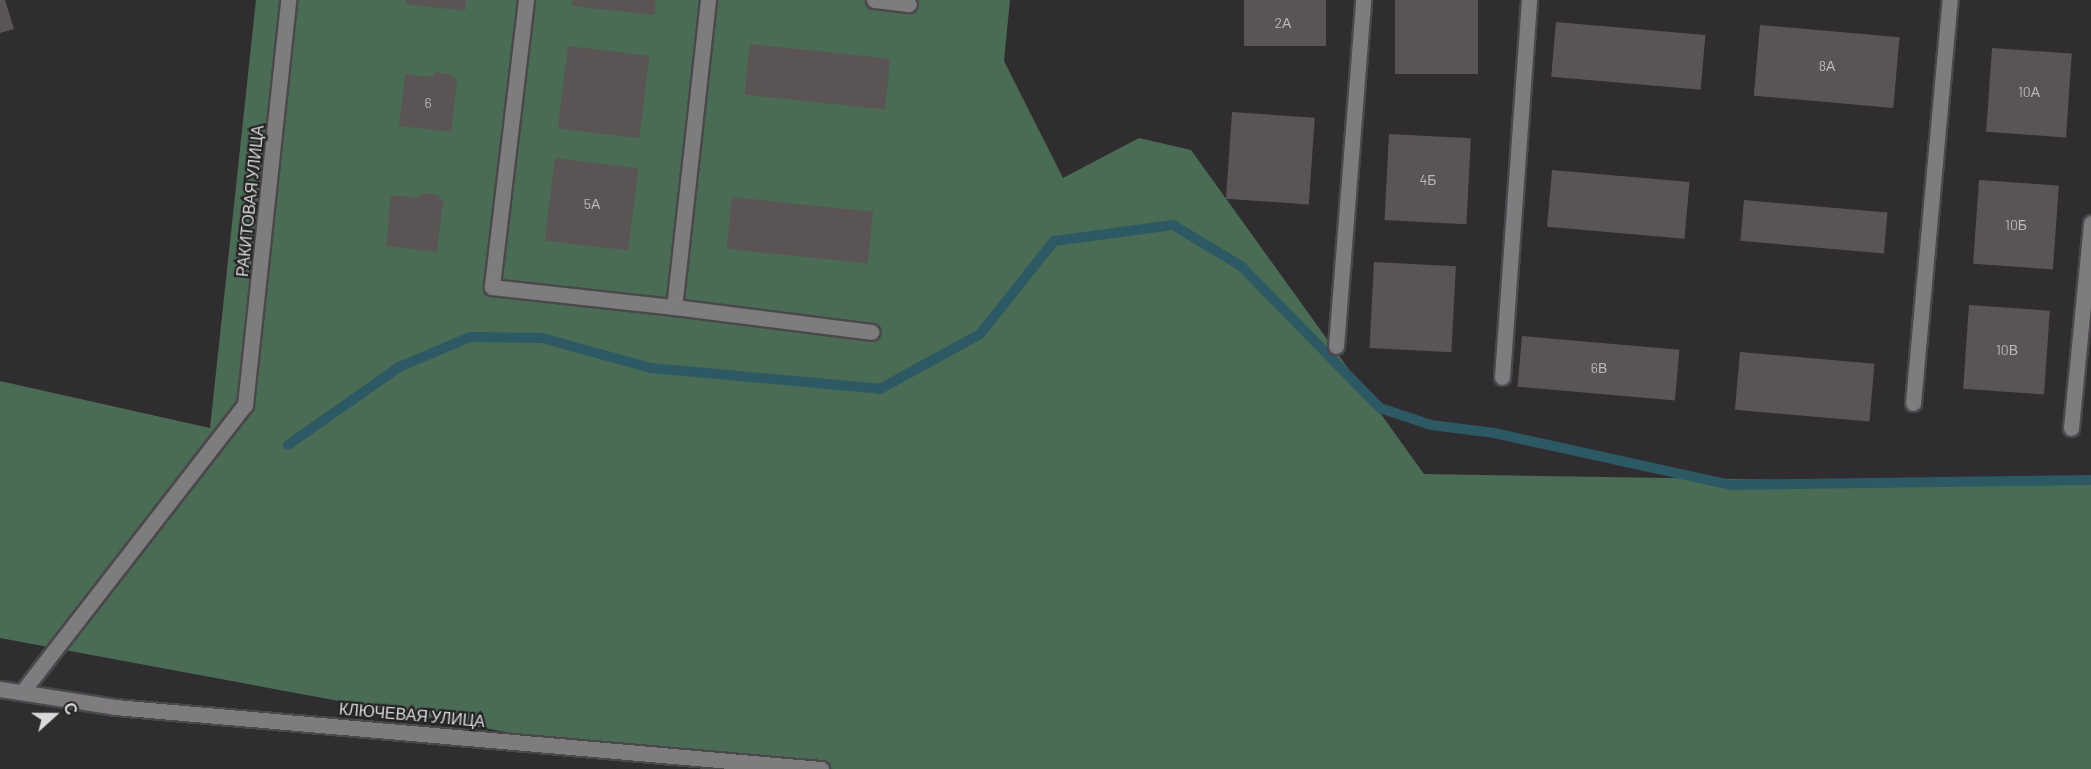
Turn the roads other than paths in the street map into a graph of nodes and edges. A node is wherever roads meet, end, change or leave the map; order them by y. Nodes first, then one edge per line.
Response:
1 (288, 0) edge
2 (526, 0) edge
3 (708, 0) edge
4 (874, 0) edge
5 (1363, 0) edge
6 (1529, 0) edge
7 (1950, 0) edge
8 (909, 4) dead end
9 (2091, 224) edge
10 (674, 307) junction
11 (871, 332) dead end
12 (1336, 346) dead end
13 (1502, 376) dead end
14 (1913, 403) dead end
15 (2071, 428) dead end
16 (0, 689) edge
17 (22, 692) junction
18 (821, 769) edge

1 - 17 street, РАКИТОВАЯ УЛИЦА
2 - 10 street
3 - 10 street
4 - 8 street
5 - 12 street
6 - 13 street
7 - 14 street
9 - 15 street
10 - 11 street
16 - 17 street, КЛЮЧЕВАЯ УЛИЦА
17 - 18 street, КЛЮЧЕВАЯ УЛИЦА

